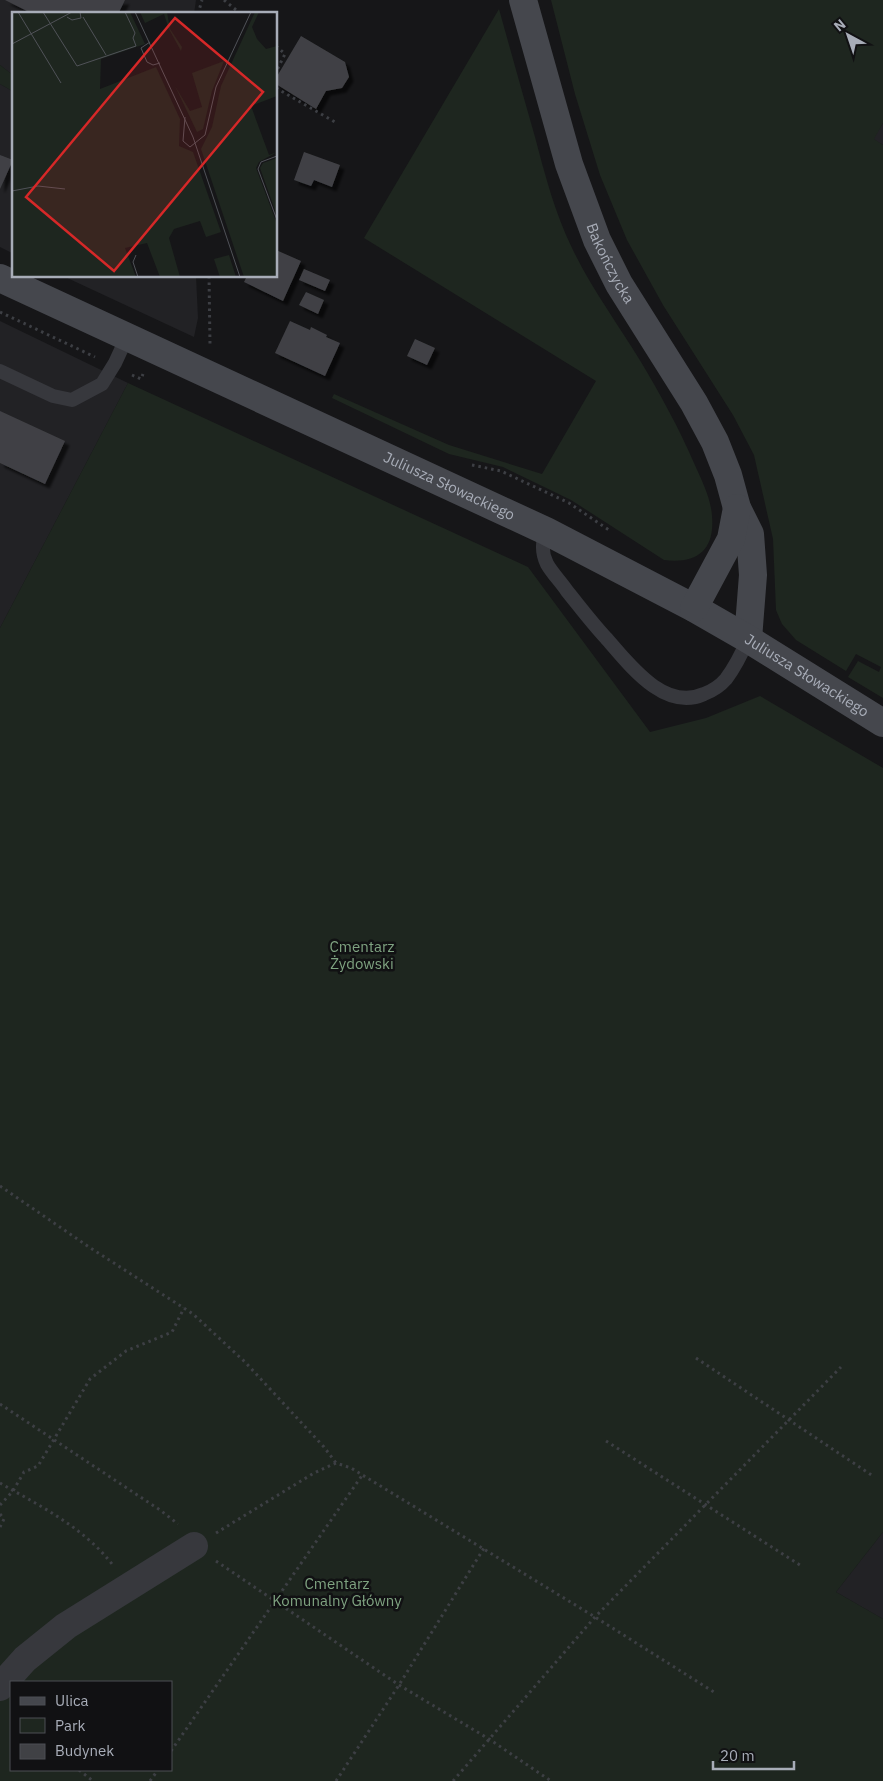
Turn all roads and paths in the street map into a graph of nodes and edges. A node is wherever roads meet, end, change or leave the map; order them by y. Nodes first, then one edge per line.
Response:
1 (224, 0) edge
2 (523, 0) edge
3 (239, 12) edge
4 (278, 48) edge
5 (278, 68) edge
6 (278, 89) edge
7 (335, 122) dead end
8 (0, 278) edge
9 (210, 278) edge
10 (127, 337) junction
11 (211, 341) dead end
12 (0, 371) edge
13 (465, 463) dead end
14 (738, 508) junction
15 (546, 531) junction
16 (615, 534) dead end
17 (694, 608) junction
18 (748, 640) junction
19 (883, 723) edge
20 (0, 1186) edge
21 (184, 1308) junction
22 (696, 1358) dead end
23 (841, 1367) dead end
24 (0, 1404) edge
25 (789, 1420) junction
26 (53, 1439) junction
27 (606, 1441) dead end
28 (336, 1463) junction
29 (363, 1474) junction
30 (872, 1476) dead end
31 (0, 1483) edge
32 (13, 1490) junction
33 (0, 1505) edge
34 (706, 1505) junction
35 (0, 1514) edge
36 (0, 1527) edge
37 (194, 1546) junction
38 (484, 1548) junction
39 (803, 1567) dead end
40 (128, 1587) junction
41 (275, 1601) junction
42 (595, 1617) junction
43 (399, 1685) junction
44 (0, 1687) edge
45 (718, 1694) dead end
46 (489, 1738) junction
47 (172, 1750) edge
48 (79, 1771) edge
49 (93, 1781) edge
50 (336, 1781) edge
51 (453, 1781) edge
52 (551, 1781) edge

1 - 3 path
2 - 14 street, Bakończycka
4 - 5 path
6 - 7 path
8 - 10 street, Juliusza Słowackiego
9 - 11 path
10 - 12 lane
10 - 15 street, Juliusza Słowackiego
13 - 16 path
14 - 17 street, Bakończycka
14 - 18 street, Bakończycka
15 - 17 street, Juliusza Słowackiego
15 - 18 lane
17 - 18 street, Juliusza Słowackiego
18 - 19 street, Juliusza Słowackiego
20 - 21 path
21 - 26 path
21 - 28 path
22 - 25 path
23 - 25 path
24 - 26 path
25 - 30 path
25 - 34 path
26 - 32 path
26 - 37 path
27 - 34 path
28 - 29 path
28 - 37 path
29 - 38 path
29 - 41 path
31 - 32 path
32 - 33 path
32 - 40 path
34 - 39 path
34 - 42 path
35 - 36 path
37 - 40 street
37 - 41 path
38 - 42 path
38 - 43 path
40 - 44 street
41 - 43 path
41 - 47 path
42 - 45 path
42 - 46 path
43 - 46 path
43 - 50 path
46 - 51 path
46 - 52 path
48 - 49 path

